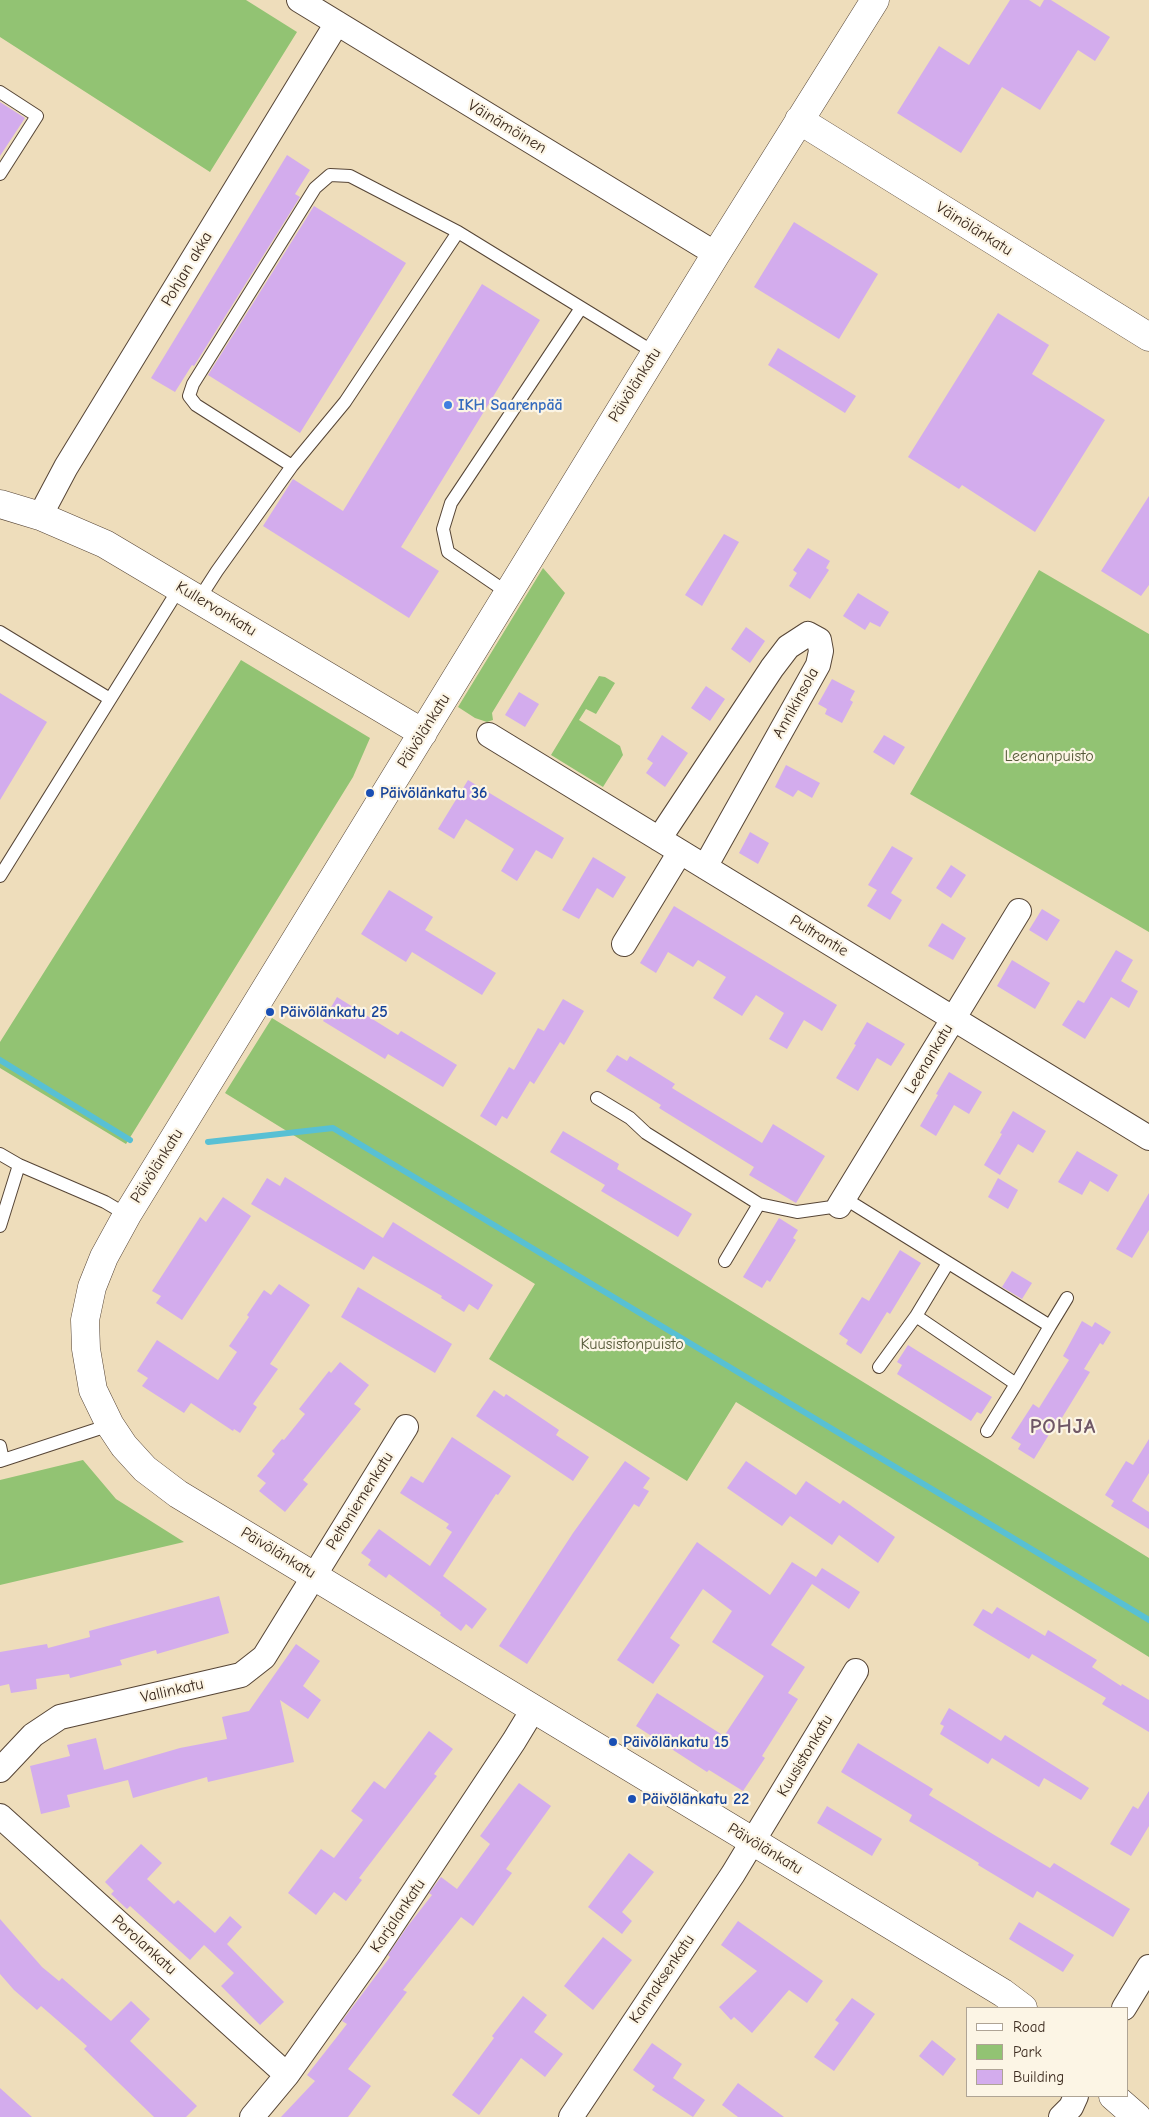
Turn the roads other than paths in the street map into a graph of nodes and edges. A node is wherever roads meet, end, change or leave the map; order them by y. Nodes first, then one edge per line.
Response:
1 (300, 0) edge
2 (875, 0) edge
3 (337, 23) junction
4 (0, 92) edge
5 (799, 120) junction
6 (0, 174) edge
7 (458, 232) junction
8 (716, 254) junction
9 (582, 308) junction
10 (1149, 337) edge
11 (655, 353) junction
12 (292, 466) junction
13 (0, 504) edge
14 (40, 516) junction
15 (190, 593) junction
16 (508, 593) junction
17 (0, 632) edge
18 (110, 699) junction
19 (422, 733) junction
20 (489, 735) dead end
21 (659, 839) junction
22 (680, 852) junction
23 (705, 867) junction
24 (0, 876) edge
25 (1019, 911) dead end
26 (624, 944) dead end
27 (953, 1018) junction
28 (597, 1098) dead end
29 (1149, 1138) edge
30 (0, 1154) edge
31 (19, 1165) junction
32 (842, 1202) junction
33 (759, 1204) junction
34 (128, 1215) junction
35 (0, 1226) edge
36 (725, 1260) dead end
37 (948, 1263) junction
38 (1068, 1298) dead end
39 (916, 1316) junction
40 (1050, 1326) junction
41 (879, 1367) dead end
42 (1016, 1384) junction
43 (110, 1425) junction
44 (406, 1427) dead end
45 (987, 1431) dead end
46 (0, 1446) edge
47 (2, 1461) edge
48 (314, 1575) junction
49 (856, 1670) dead end
50 (534, 1708) junction
51 (0, 1770) edge
52 (0, 1816) edge
53 (753, 1842) junction
54 (1149, 1967) edge
55 (1022, 2007) edge
56 (1125, 2007) edge
57 (287, 2075) junction
58 (1076, 2097) edge
59 (1114, 2097) edge
60 (252, 2117) edge
61 (571, 2117) edge
62 (1061, 2117) edge
63 (1137, 2117) edge

1 - 3 street, Väinämöinen
2 - 5 street, Päivölänkatu
3 - 8 street, Väinämöinen
3 - 14 street, Pohjan akka
4 - 6 lane
5 - 8 street, Päivölänkatu
5 - 10 street, Väinölänkatu
7 - 9 lane
7 - 12 lane
7 - 12 lane
8 - 11 street, Päivölänkatu
9 - 11 lane
9 - 16 lane
11 - 16 street, Päivölänkatu
12 - 15 lane
13 - 14 street, Kullervonkatu
14 - 15 street, Kullervonkatu
15 - 18 lane
15 - 19 street, Kullervonkatu
16 - 19 street, Päivölänkatu
17 - 18 lane
18 - 24 lane
19 - 34 street, Päivölänkatu
20 - 21 street, Pultrantie
21 - 22 street, Pultrantie
21 - 23 street, Annikinsola
22 - 23 street, Pultrantie
22 - 26 street
23 - 27 street, Pultrantie
25 - 27 street, Leenankatu
27 - 29 street, Pultrantie
27 - 32 street, Leenankatu
28 - 33 lane
30 - 31 lane
31 - 34 lane
31 - 35 lane
32 - 33 lane
32 - 37 lane
33 - 36 lane
34 - 43 street, Päivölänkatu
37 - 39 lane
37 - 40 lane
38 - 40 lane
39 - 41 lane
39 - 42 lane
40 - 42 lane
42 - 45 lane
43 - 47 lane
43 - 48 street, Päivölänkatu
44 - 48 street, Peltoniemenkatu
46 - 47 lane
48 - 50 street, Päivölänkatu
48 - 51 street, Vallinkatu
49 - 53 street, Kuusistonkatu
50 - 53 street, Päivölänkatu
50 - 57 street, Karjalankatu
52 - 57 street, Porolankatu
53 - 55 street, Päivölänkatu
53 - 61 street, Kannaksenkatu
54 - 56 street
57 - 60 street, Karjalankatu
58 - 62 street
59 - 63 street

